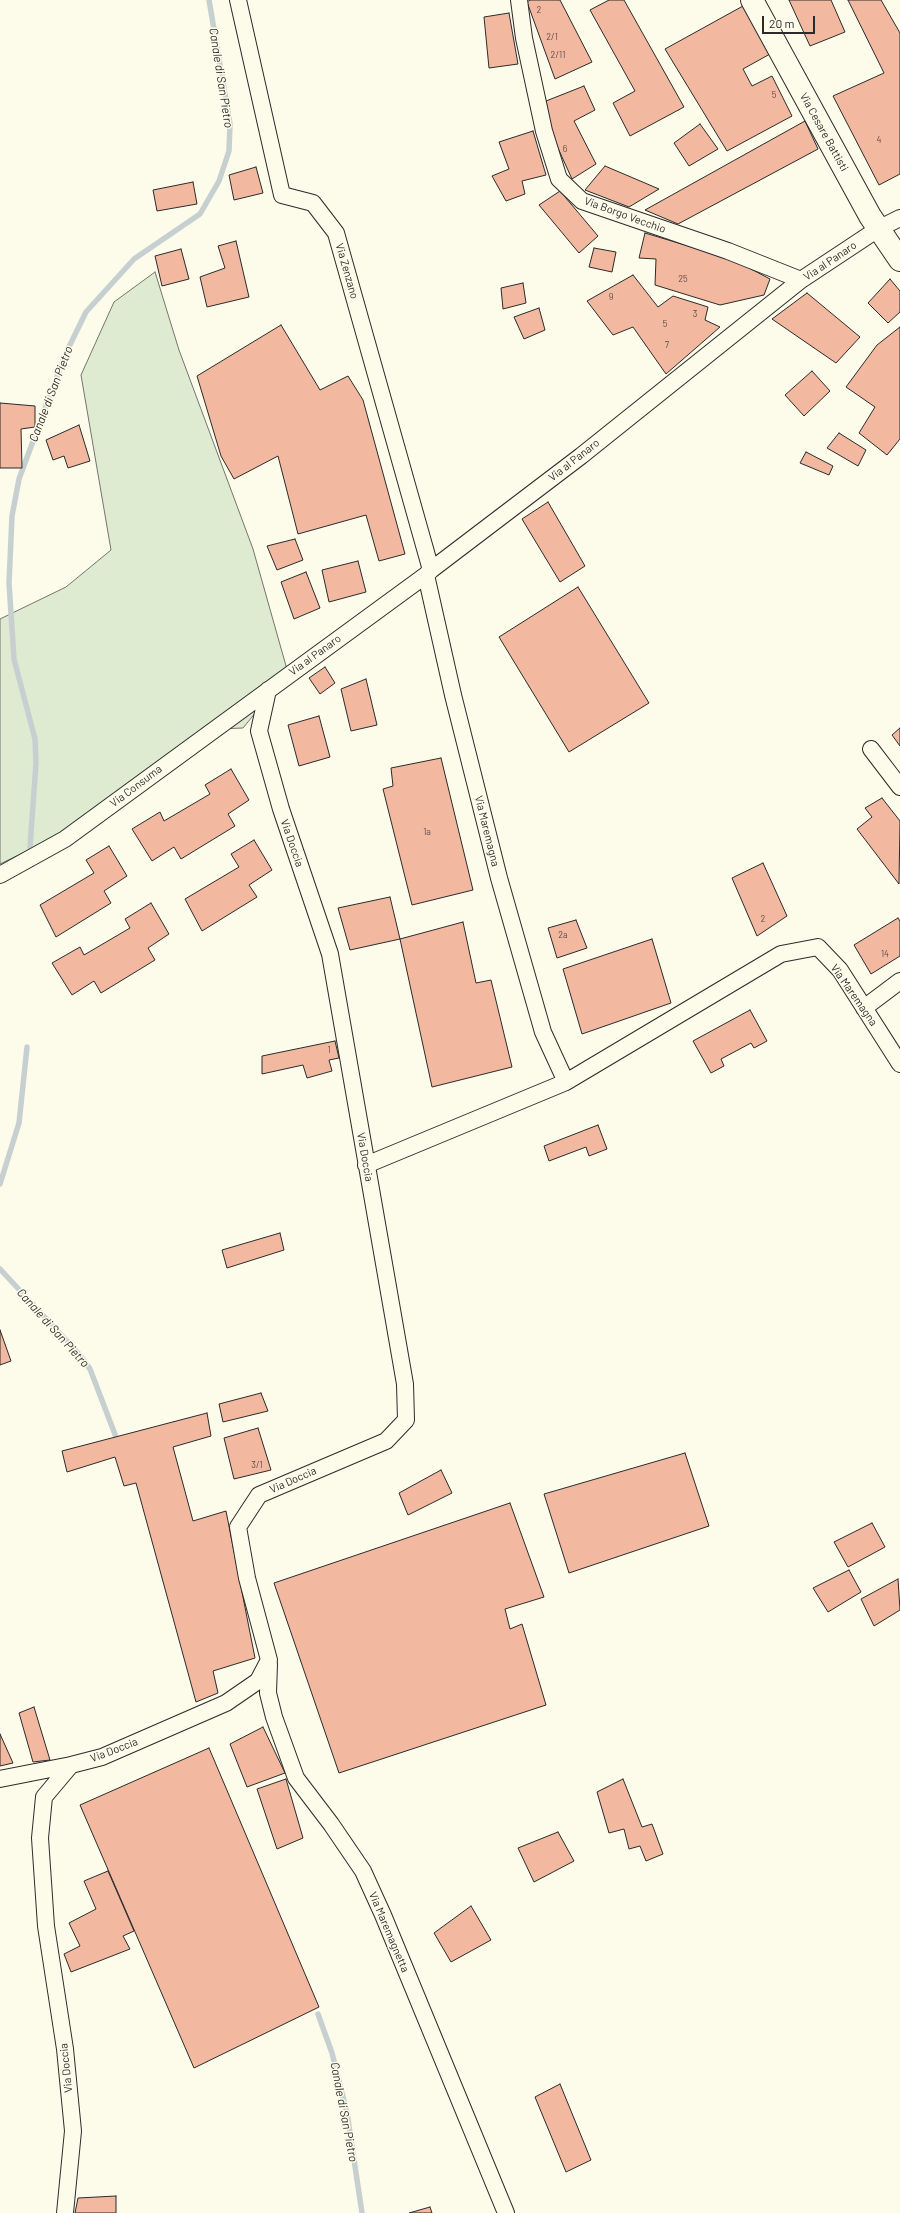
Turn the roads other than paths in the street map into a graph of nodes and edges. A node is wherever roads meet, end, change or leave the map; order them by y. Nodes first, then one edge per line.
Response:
1 (238, 0) edge
2 (519, 0) edge
3 (752, 0) edge
4 (900, 218) edge
5 (878, 229) junction
6 (900, 260) edge
7 (801, 280) junction
8 (429, 572) junction
9 (268, 690) junction
10 (871, 749) dead end
11 (900, 787) edge
12 (0, 875) edge
13 (900, 981) edge
14 (864, 1008) junction
15 (900, 1064) edge
16 (566, 1082) junction
17 (366, 1165) junction
18 (269, 1660) junction
19 (71, 1765) junction
20 (0, 1778) edge
21 (65, 2213) edge
22 (506, 2213) edge

1 - 8 street, Via Zenzano
2 - 7 street, Via Borgo Vecchio
3 - 5 main road, Via Cesare Battisti
4 - 5 street, Via al Panaro
5 - 6 main road, Via Cesare Battisti
5 - 7 street, Via al Panaro
7 - 8 street, Via al Panaro
8 - 9 street, Via al Panaro
8 - 16 street, Via Maremagna
9 - 12 street, Via Consuma
9 - 17 street, Via Doccia
10 - 11 street
13 - 14 street
14 - 15 street, Via Maremagna
14 - 16 street, Via Maremagna
16 - 17 street, Via Maremagna
17 - 18 street, Via Doccia
18 - 19 street, Via Doccia
18 - 22 street, Via Maremagnetta
19 - 20 street
19 - 21 street, Via Doccia

